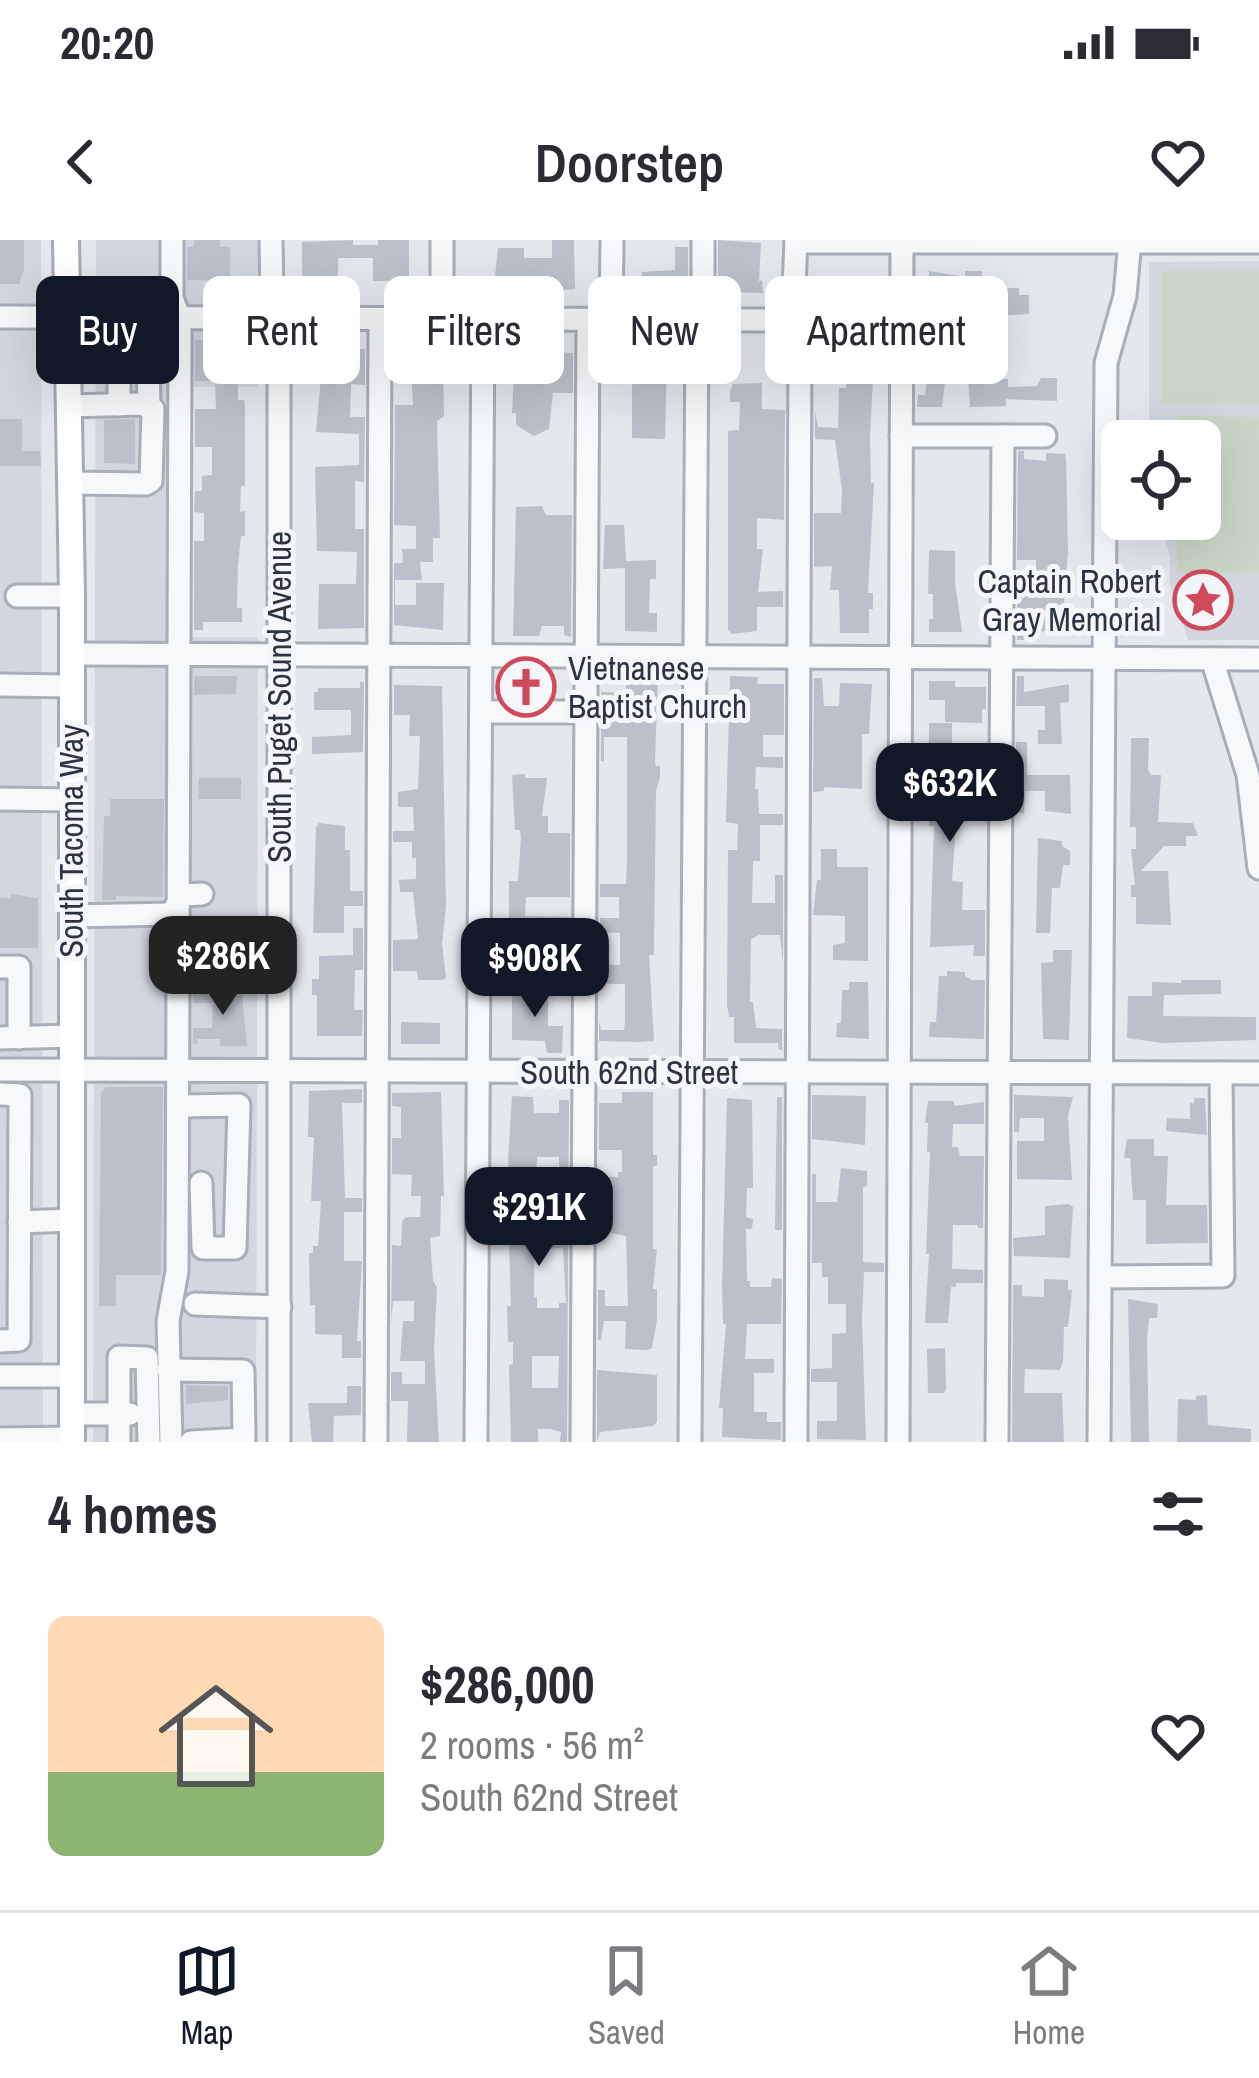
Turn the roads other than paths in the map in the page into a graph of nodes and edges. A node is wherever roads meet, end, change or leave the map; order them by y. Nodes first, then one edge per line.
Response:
1 (66, 240) edge
2 (172, 240) edge
3 (271, 240) edge
4 (442, 240) edge
5 (612, 240) edge
6 (703, 240) edge
7 (796, 241) edge
8 (902, 241) edge
9 (1084, 241) edge
10 (1130, 241) edge
11 (1231, 241) edge
12 (1259, 242) edge
13 (66, 276) edge
14 (272, 276) edge
15 (442, 276) edge
16 (612, 276) edge
17 (702, 276) edge
18 (795, 276) edge
19 (0, 317) edge
20 (36, 318) edge
21 (180, 319) junction
22 (203, 319) edge
23 (360, 320) edge
24 (380, 320) junction
25 (384, 320) edge
26 (564, 320) edge
27 (588, 320) edge
28 (69, 384) edge
29 (277, 384) edge
30 (483, 384) edge
31 (588, 384) edge
32 (699, 384) edge
33 (800, 384) edge
34 (119, 405) junction
35 (70, 406) junction
36 (149, 407) junction
37 (901, 436) junction
38 (1003, 436) junction
39 (1045, 436) dead end
40 (71, 483) junction
41 (17, 596) dead end
42 (72, 596) junction
43 (72, 654) junction
44 (179, 655) junction
45 (278, 656) junction
46 (798, 657) junction
47 (380, 658) junction
48 (482, 658) junction
49 (588, 658) junction
50 (695, 658) junction
51 (901, 658) junction
52 (998, 658) junction
53 (1103, 658) junction
54 (1212, 659) junction
55 (1259, 659) edge
56 (0, 685) edge
57 (71, 686) junction
58 (481, 712) junction
59 (587, 712) junction
60 (0, 799) edge
61 (71, 800) junction
62 (1259, 868) edge
63 (202, 894) dead end
64 (178, 906) junction
65 (71, 916) junction
66 (202, 966) dead end
67 (0, 967) edge
68 (178, 968) junction
69 (71, 1036) junction
70 (9, 1038) edge
71 (0, 1070) edge
72 (71, 1070) junction
73 (177, 1070) junction
74 (281, 1071) junction
75 (479, 1071) junction
76 (379, 1072) junction
77 (584, 1072) junction
78 (692, 1072) junction
79 (798, 1072) junction
80 (899, 1072) junction
81 (997, 1072) junction
82 (1101, 1073) junction
83 (1221, 1073) junction
84 (1259, 1073) edge
85 (0, 1094) edge
86 (182, 1106) dead end
87 (281, 1140) junction
88 (240, 1142) junction
89 (201, 1183) dead end
90 (10, 1195) edge
91 (74, 1220) junction
92 (19, 1222) junction
93 (1100, 1277) junction
94 (195, 1304) dead end
95 (280, 1307) junction
96 (0, 1341) edge
97 (168, 1370) junction
98 (0, 1376) edge
99 (73, 1376) junction
100 (119, 1414) junction
101 (148, 1414) junction
102 (72, 1431) edge
103 (0, 1439) edge
104 (119, 1442) edge
105 (149, 1442) edge
106 (171, 1442) edge
107 (191, 1442) edge
108 (279, 1442) edge
109 (376, 1442) edge
110 (476, 1442) edge
111 (582, 1442) edge
112 (690, 1442) edge
113 (796, 1442) edge
114 (898, 1442) edge
115 (997, 1442) edge
116 (1099, 1442) edge

1 - 13 main road, South Tacoma Way
2 - 21 street
3 - 14 street, South Puget Sound Avenue
4 - 15 street
5 - 16 street
6 - 17 street
7 - 8 street
7 - 18 street
8 - 9 street
8 - 37 street
9 - 10 street
10 - 11 street
10 - 53 street
11 - 12 street
19 - 20 street
21 - 22 street
21 - 44 street
23 - 24 street
24 - 25 street
24 - 47 street
26 - 27 street
28 - 35 main road, South Tacoma Way
29 - 45 street, South Puget Sound Avenue
30 - 48 street
31 - 49 street
32 - 50 street
33 - 46 street
34 - 35 street
34 - 36 street
34 - 36 street
35 - 40 main road, South Tacoma Way
36 - 40 street
37 - 38 street
37 - 51 street
38 - 39 street
38 - 52 street
40 - 42 main road, South Tacoma Way
41 - 42 street
42 - 43 main road, South Tacoma Way
43 - 44 street
43 - 57 main road, South Tacoma Way
44 - 45 street
44 - 64 street
45 - 47 street
45 - 74 street, South Puget Sound Avenue
46 - 50 street
46 - 51 street
46 - 79 street
47 - 48 street
47 - 76 street
48 - 49 street
48 - 58 street
49 - 50 street
49 - 59 street
50 - 78 street
51 - 52 street
51 - 80 street
52 - 53 street
52 - 81 street
53 - 54 street
53 - 82 street
54 - 55 street
54 - 62 street
56 - 57 street
57 - 61 main road, South Tacoma Way
58 - 59 street
58 - 75 street
59 - 77 street
60 - 61 street
61 - 65 main road, South Tacoma Way
63 - 64 street
64 - 65 street
64 - 68 street
65 - 69 main road, South Tacoma Way
66 - 68 street
67 - 70 street
68 - 73 street
69 - 70 street
69 - 72 main road, South Tacoma Way
71 - 72 street, South 62nd Street
72 - 73 street, South 62nd Street
72 - 91 main road, South Tacoma Way
73 - 74 street, South 62nd Street
73 - 97 street
74 - 76 street, South 62nd Street
74 - 87 street, South Puget Sound Avenue
75 - 76 street, South 62nd Street
75 - 77 street, South 62nd Street
75 - 110 street
76 - 109 street
77 - 78 street, South 62nd Street
77 - 111 street
78 - 79 street, South 62nd Street
78 - 112 street
79 - 80 street, South 62nd Street
79 - 113 street
80 - 81 street, South 62nd Street
80 - 114 street
81 - 82 street, South 62nd Street
81 - 115 street
82 - 83 street, South 62nd Street
82 - 93 street
83 - 84 street, South 62nd Street
83 - 93 street
85 - 90 street
86 - 88 street
87 - 88 street
87 - 95 street, South Puget Sound Avenue
88 - 89 street
90 - 92 street
91 - 92 street
91 - 99 main road, South Tacoma Way
92 - 96 street
93 - 116 street
94 - 95 street
95 - 108 street, South Puget Sound Avenue
97 - 106 street
97 - 107 street
98 - 99 street
99 - 102 main road, South Tacoma Way
100 - 101 street
100 - 101 street
100 - 102 street
100 - 104 street
101 - 105 street
102 - 103 street

